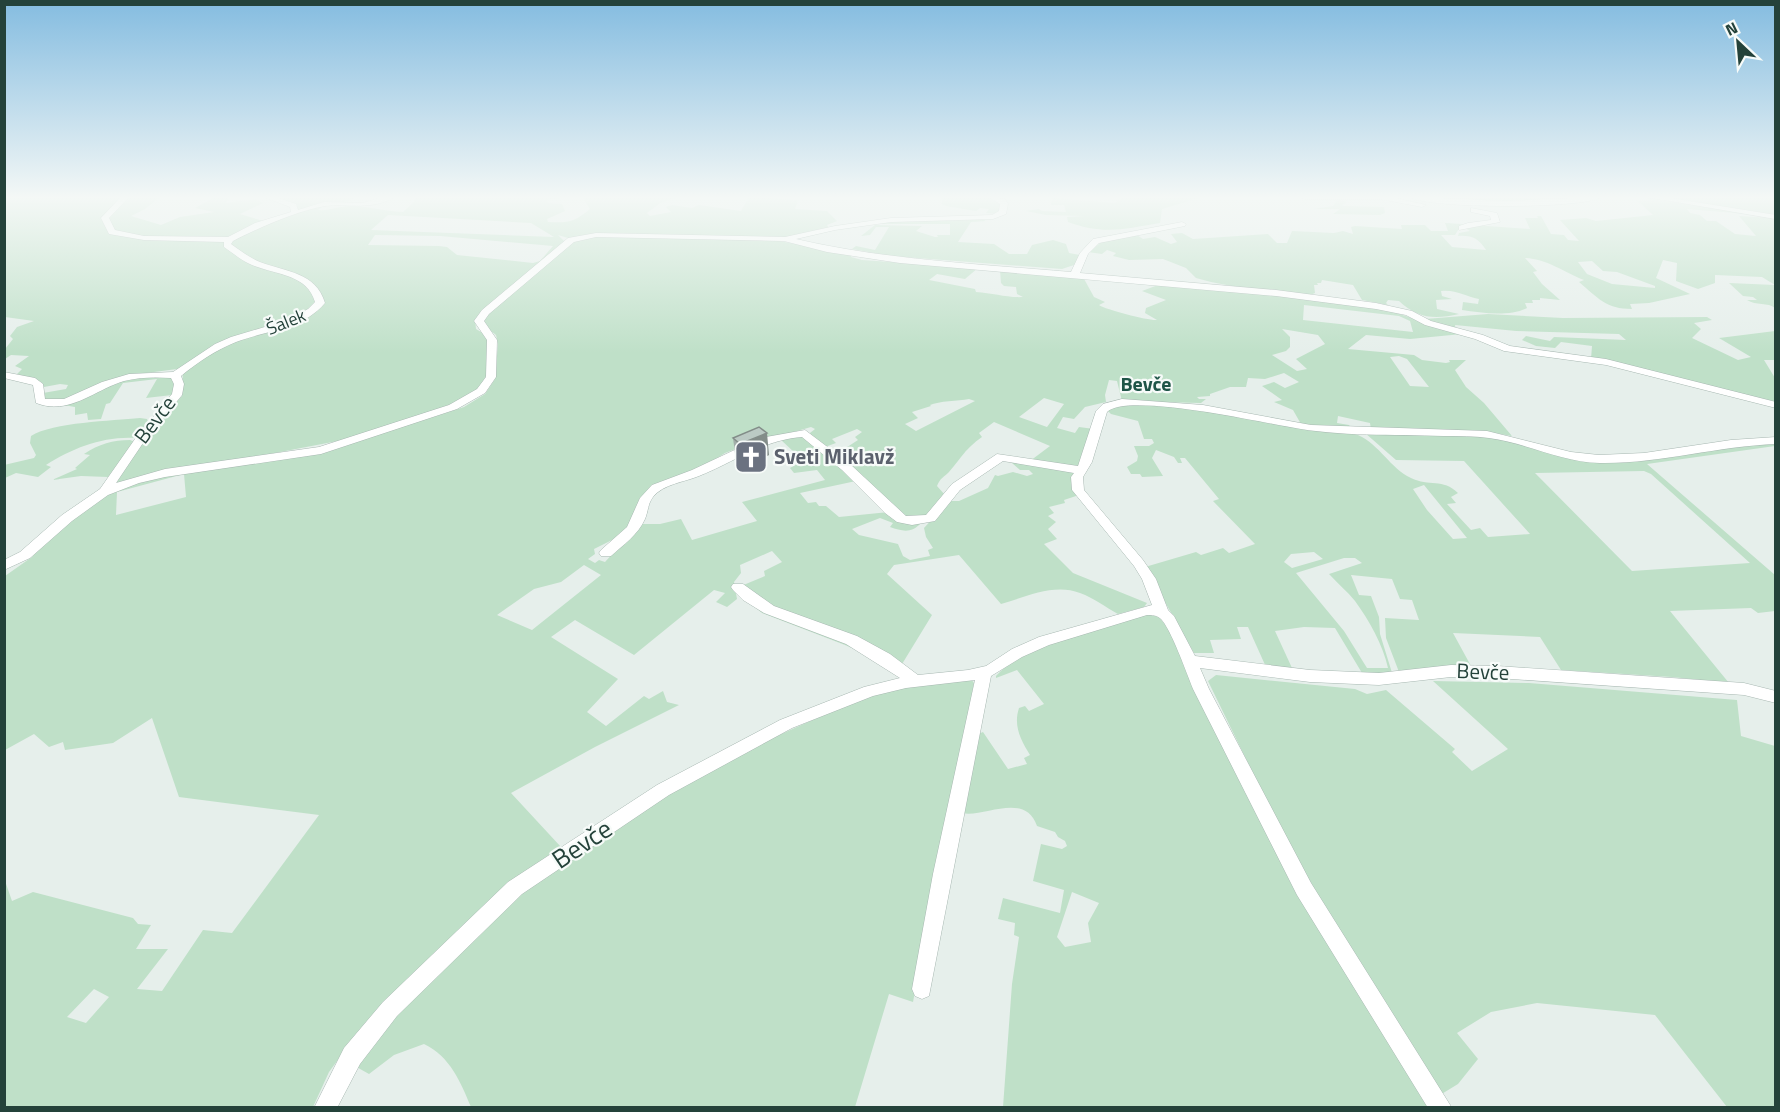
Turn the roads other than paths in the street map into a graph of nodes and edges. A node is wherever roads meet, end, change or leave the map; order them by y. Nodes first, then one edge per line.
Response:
1 (233, 249) edge
2 (560, 249) edge
3 (839, 249) edge
4 (1087, 249) edge
5 (1075, 274) junction
6 (4, 375) edge
7 (175, 375) junction
8 (1776, 405) edge
9 (1776, 440) edge
10 (1080, 470) junction
11 (104, 492) junction
12 (606, 553) dead end
13 (4, 566) edge
14 (738, 587) dead end
15 (1161, 612) junction
16 (1190, 661) junction
17 (984, 672) junction
18 (915, 681) junction
19 (1776, 698) edge
20 (922, 989) dead end
21 (325, 1107) edge
22 (1441, 1107) edge

1 - 7 street, Šalek
2 - 11 street
3 - 5 street
4 - 5 street
5 - 8 street
6 - 7 street, Bevče
7 - 11 street, Bevče
9 - 10 street
10 - 12 street
10 - 15 street
11 - 13 street, Bevče
14 - 18 street
15 - 16 street
15 - 17 street, Bevče
16 - 19 street, Bevče
16 - 22 street
17 - 18 street, Bevče
17 - 20 street
18 - 21 street, Bevče

